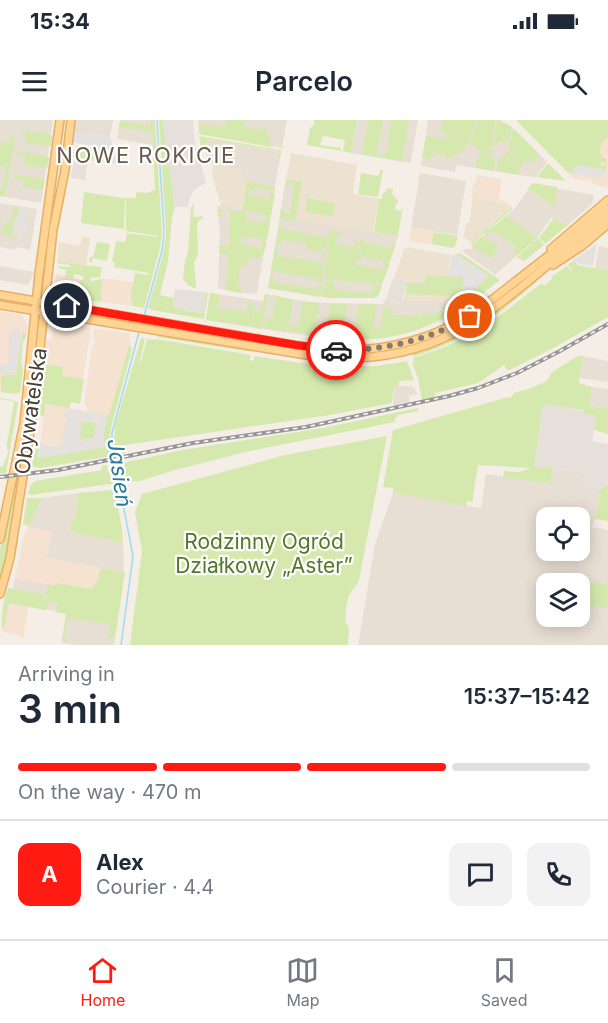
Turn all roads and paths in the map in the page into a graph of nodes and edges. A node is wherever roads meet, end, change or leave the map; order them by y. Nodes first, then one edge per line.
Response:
1 (60, 120) edge
2 (71, 120) edge
3 (608, 200) edge
4 (608, 209) edge
5 (608, 216) edge
6 (608, 224) edge
7 (526, 273) junction
8 (537, 274) junction
9 (0, 295) edge
10 (36, 301) junction
11 (45, 302) junction
12 (0, 305) edge
13 (36, 310) junction
14 (44, 312) junction
15 (141, 322) junction
16 (174, 329) junction
17 (0, 539) edge
18 (1, 585) edge
19 (0, 594) edge

1 - 10 main road, Obywatelska
2 - 11 main road, Obywatelska
3 - 7 main road
4 - 7 main road
5 - 8 main road
6 - 8 main road
7 - 16 main road
8 - 16 main road
9 - 10 main road
10 - 11 main road
10 - 13 main road, Obywatelska
11 - 14 main road, Obywatelska
11 - 15 main road
12 - 13 main road
13 - 14 main road
13 - 17 main road, Obywatelska
14 - 15 main road
14 - 18 main road, Obywatelska
15 - 16 main road
18 - 19 main road, Obywatelska

